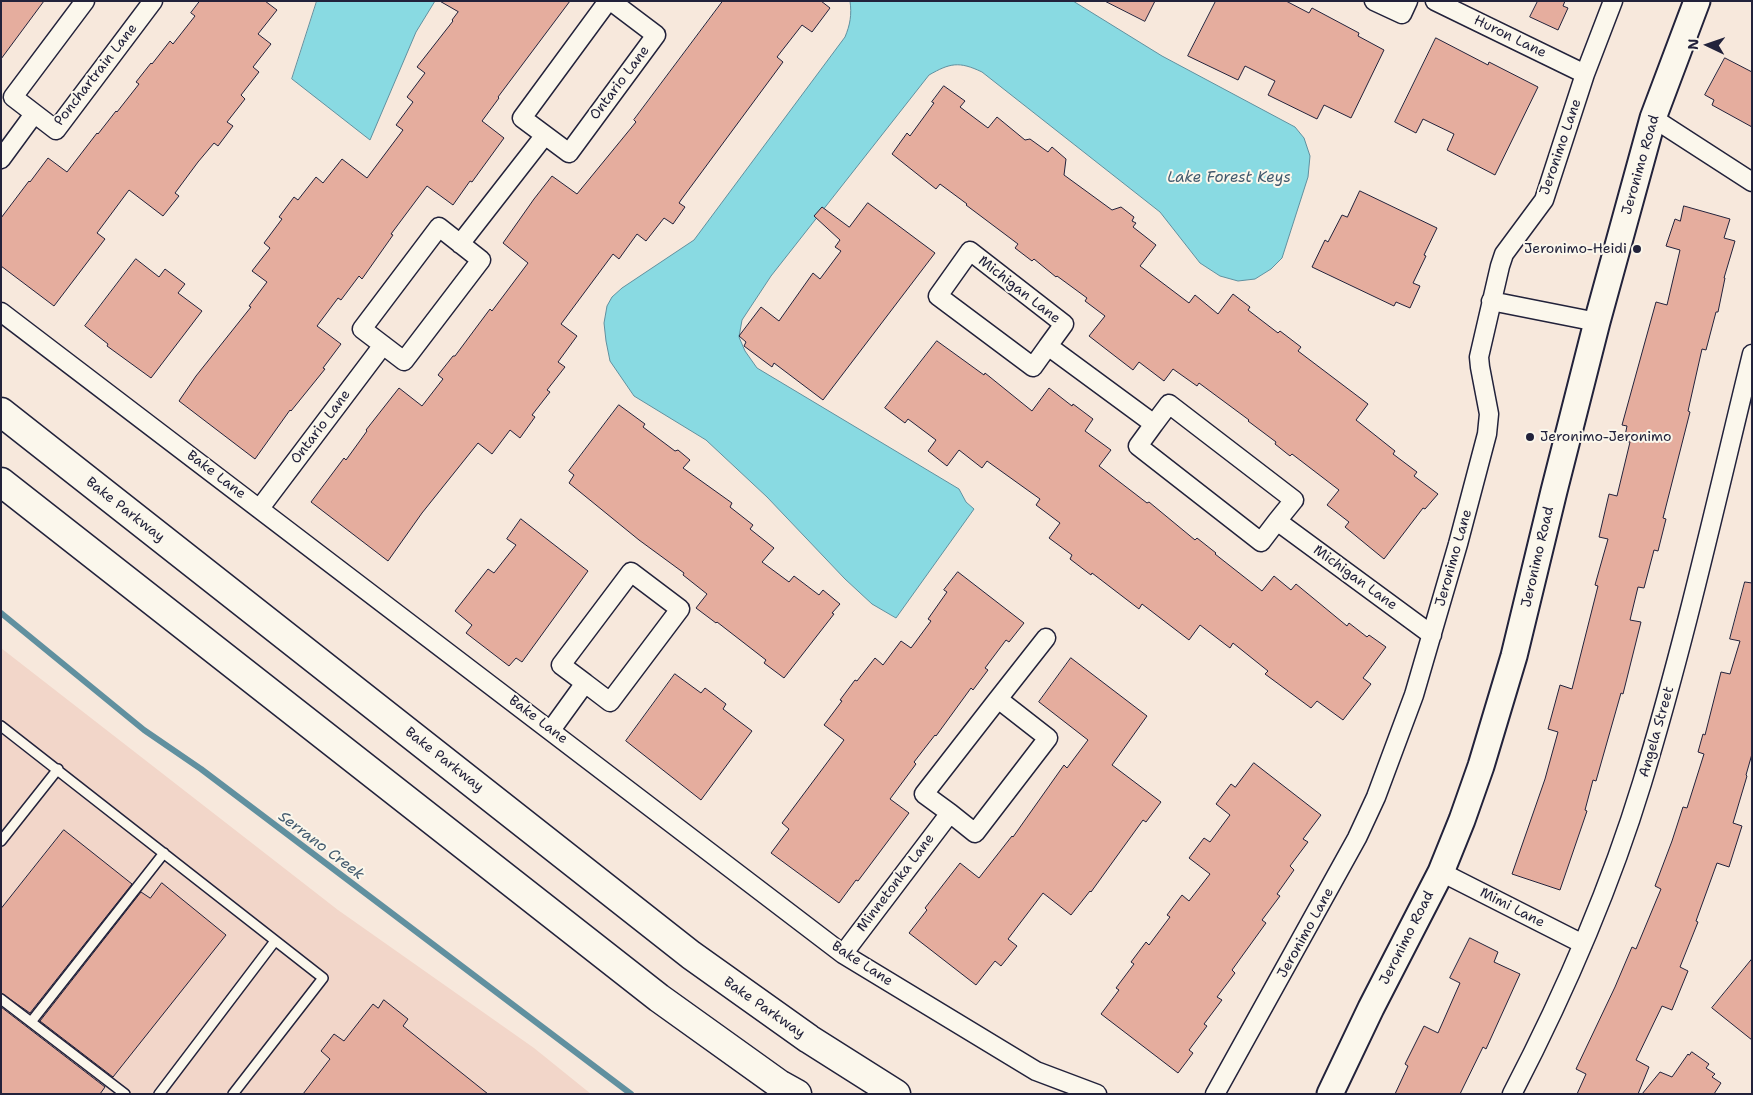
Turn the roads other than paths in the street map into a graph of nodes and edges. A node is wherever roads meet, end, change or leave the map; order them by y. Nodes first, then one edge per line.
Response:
1 (85, 1) edge
2 (153, 1) edge
3 (610, 1) edge
4 (1374, 1) edge
5 (1408, 1) edge
6 (1435, 1) edge
7 (1612, 1) edge
8 (1697, 1) edge
9 (1586, 74) junction
10 (34, 114) junction
11 (1653, 118) junction
12 (545, 135) junction
13 (1, 159) edge
14 (1752, 182) edge
15 (460, 244) junction
16 (1491, 301) junction
17 (1, 312) edge
18 (1597, 322) junction
19 (383, 345) junction
20 (1048, 346) junction
21 (1752, 354) edge
22 (1, 412) edge
23 (1154, 424) junction
24 (1, 482) edge
25 (260, 508) junction
26 (1278, 521) junction
27 (1432, 635) junction
28 (1046, 638) dead end
29 (585, 683) junction
30 (998, 700) junction
31 (1, 726) edge
32 (551, 730) junction
33 (58, 769) junction
34 (950, 813) junction
35 (1, 841) edge
36 (164, 853) junction
37 (1441, 872) junction
38 (275, 941) junction
39 (1583, 944) junction
40 (843, 954) junction
41 (1, 999) edge
42 (31, 1022) junction
43 (125, 1094) edge
44 (159, 1094) edge
45 (233, 1094) edge
46 (797, 1094) edge
47 (896, 1094) edge
48 (1097, 1094) edge
49 (1215, 1094) edge
50 (1330, 1094) edge
51 (1512, 1094) edge

1 - 10 street, Ponchartrain Lane
2 - 10 street, Ponchartrain Lane
3 - 12 street, Ontario Lane
3 - 12 street, Ontario Lane
4 - 5 street
6 - 9 street, Huron Lane
7 - 9 street, Jeronimo Lane
8 - 11 main road, Jeronimo Road
9 - 16 street, Jeronimo Lane
10 - 13 street, Ponchartrain Lane
11 - 14 street
11 - 18 main road, Jeronimo Road
12 - 15 street
15 - 19 street
15 - 19 street
16 - 18 street
16 - 27 street, Jeronimo Lane
17 - 25 street, Bake Lane
18 - 37 main road, Jeronimo Road
19 - 25 street, Ontario Lane
20 - 20 street, Michigan Lane
20 - 23 street, Michigan Lane
21 - 39 street, Angela Street
22 - 47 main road, Bake Parkway
23 - 26 street
23 - 26 street
24 - 46 main road
25 - 32 street, Bake Lane
26 - 27 street, Michigan Lane
27 - 49 street, Jeronimo Lane
28 - 30 street
29 - 29 street
29 - 32 street
30 - 34 street
30 - 34 street
31 - 33 lane
32 - 40 street, Bake Lane
33 - 35 lane
33 - 36 lane
34 - 40 street, Minnetonka Lane
36 - 38 lane
36 - 42 lane
37 - 39 street, Mimi Lane
37 - 50 main road, Jeronimo Road
38 - 44 lane
38 - 45 lane
39 - 51 street, Angela Street
40 - 48 street, Bake Lane
41 - 42 lane
42 - 43 lane

